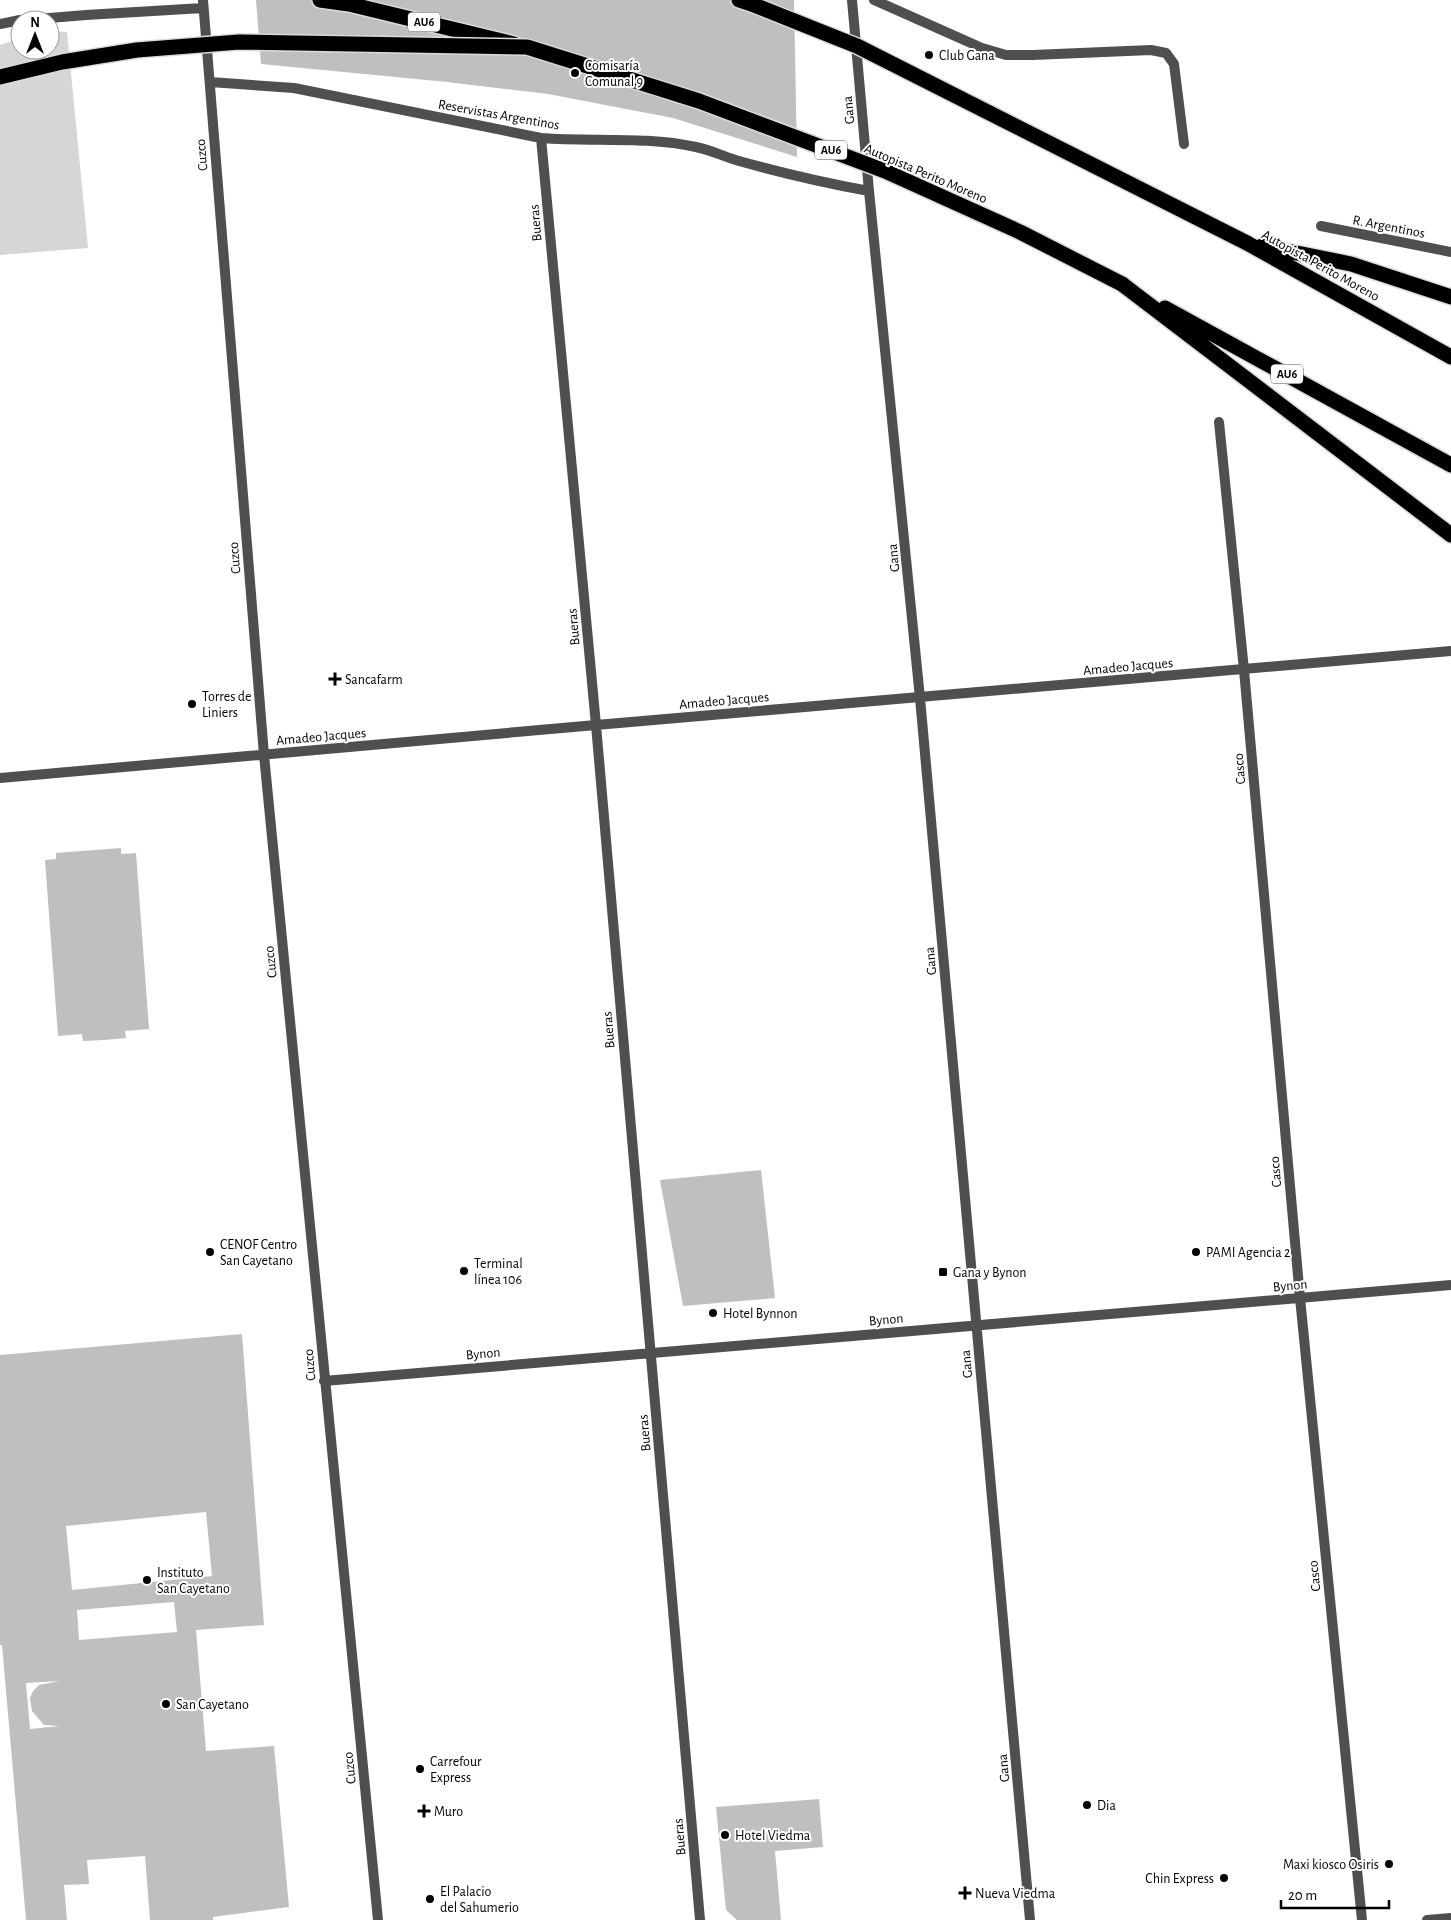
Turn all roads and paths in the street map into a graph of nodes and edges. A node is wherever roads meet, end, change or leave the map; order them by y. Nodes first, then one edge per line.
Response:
1 (320, 0) edge
2 (852, 0) edge
3 (874, 0) edge
4 (745, 2) edge
5 (203, 4) edge
6 (60, 17) edge
7 (527, 47) junction
8 (0, 77) edge
9 (210, 82) junction
10 (540, 138) junction
11 (1184, 144) dead end
12 (869, 191) junction
13 (1321, 226) dead end
14 (1247, 243) junction
15 (1451, 252) edge
16 (1122, 284) junction
17 (1451, 297) edge
18 (1451, 357) edge
19 (1219, 422) dead end
20 (1451, 465) edge
21 (1451, 535) edge
22 (1451, 652) edge
23 (1244, 670) junction
24 (920, 698) junction
25 (596, 725) junction
26 (264, 755) junction
27 (0, 778) edge
28 (1451, 1285) edge
29 (1300, 1298) junction
30 (976, 1325) junction
31 (650, 1353) junction
32 (324, 1381) junction
33 (1451, 1918) edge
34 (378, 1920) edge
35 (700, 1920) edge
36 (1030, 1920) edge
37 (1362, 1920) edge
38 (1427, 1920) edge

1 - 7 highway, Autopista Perito Moreno / AU6, bridge
2 - 12 street, Gana
3 - 11 street
4 - 14 highway, Autopista Perito Moreno, bridge
5 - 6 street
5 - 9 street, Cuzco
7 - 8 highway, bridge
7 - 16 highway, Autopista Perito Moreno / AU6, bridge
9 - 10 street, Reservistas Argentinos
9 - 26 street, Cuzco
10 - 12 street, Reservistas Argentinos
10 - 25 street, Bueras
12 - 24 street, Gana
13 - 15 street, R. Argentinos
14 - 17 highway
14 - 18 highway, Autopista Perito Moreno
16 - 20 highway, Autopista Perito Moreno / AU6
16 - 21 highway
19 - 23 street, Casco
22 - 23 street, Amadeo Jacques
23 - 24 street, Amadeo Jacques
23 - 29 street, Casco
24 - 25 street, Amadeo Jacques
24 - 30 street, Gana
25 - 26 street, Amadeo Jacques
25 - 31 street, Bueras
26 - 27 street, Amadeo Jacques
26 - 32 street, Cuzco
28 - 29 street, Bynon
29 - 30 street, Bynon
29 - 37 street, Casco
30 - 31 street, Bynon
30 - 36 street, Gana
31 - 32 street, Bynon
31 - 35 street, Bueras
32 - 34 street, Cuzco
33 - 38 street

